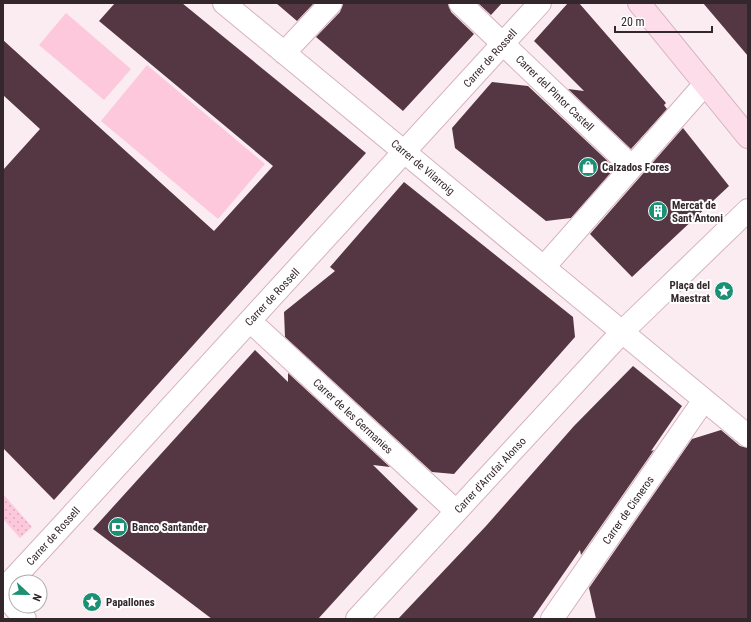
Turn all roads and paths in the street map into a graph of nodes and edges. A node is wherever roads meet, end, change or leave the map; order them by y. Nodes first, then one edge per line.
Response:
1 (224, 3) edge
2 (331, 3) edge
3 (460, 3) edge
4 (540, 3) edge
5 (639, 3) edge
6 (503, 44) junction
7 (284, 53) junction
8 (705, 84) junction
9 (748, 137) edge
10 (405, 152) junction
11 (632, 167) junction
12 (748, 210) edge
13 (544, 267) junction
14 (250, 321) junction
15 (622, 332) junction
16 (704, 400) junction
17 (748, 436) edge
18 (456, 512) junction
19 (3, 590) edge
20 (3, 594) edge
21 (561, 616) edge
22 (25, 619) edge
23 (357, 619) edge

1 - 7 street, Carrer de Vilarroig
2 - 7 street
3 - 6 street, Carrer del Pintor Castell
4 - 6 street, Carrer de Rossell
5 - 8 main road
6 - 10 street, Carrer de Rossell
6 - 11 street, Carrer del Pintor Castell
7 - 10 street, Carrer de Vilarroig
8 - 9 main road
8 - 11 street
10 - 13 street, Carrer de Vilarroig
10 - 14 street, Carrer de Rossell
11 - 13 street
12 - 15 street
13 - 15 street, Carrer de Vilarroig
14 - 18 street, Carrer de les Germanies
14 - 19 street, Carrer de Rossell
15 - 16 street
15 - 18 street, Carrer d'Arrufat Alonso
16 - 17 street
16 - 21 street, Carrer de Cisneros
18 - 23 street, Carrer d'Arrufat Alonso
20 - 22 street

